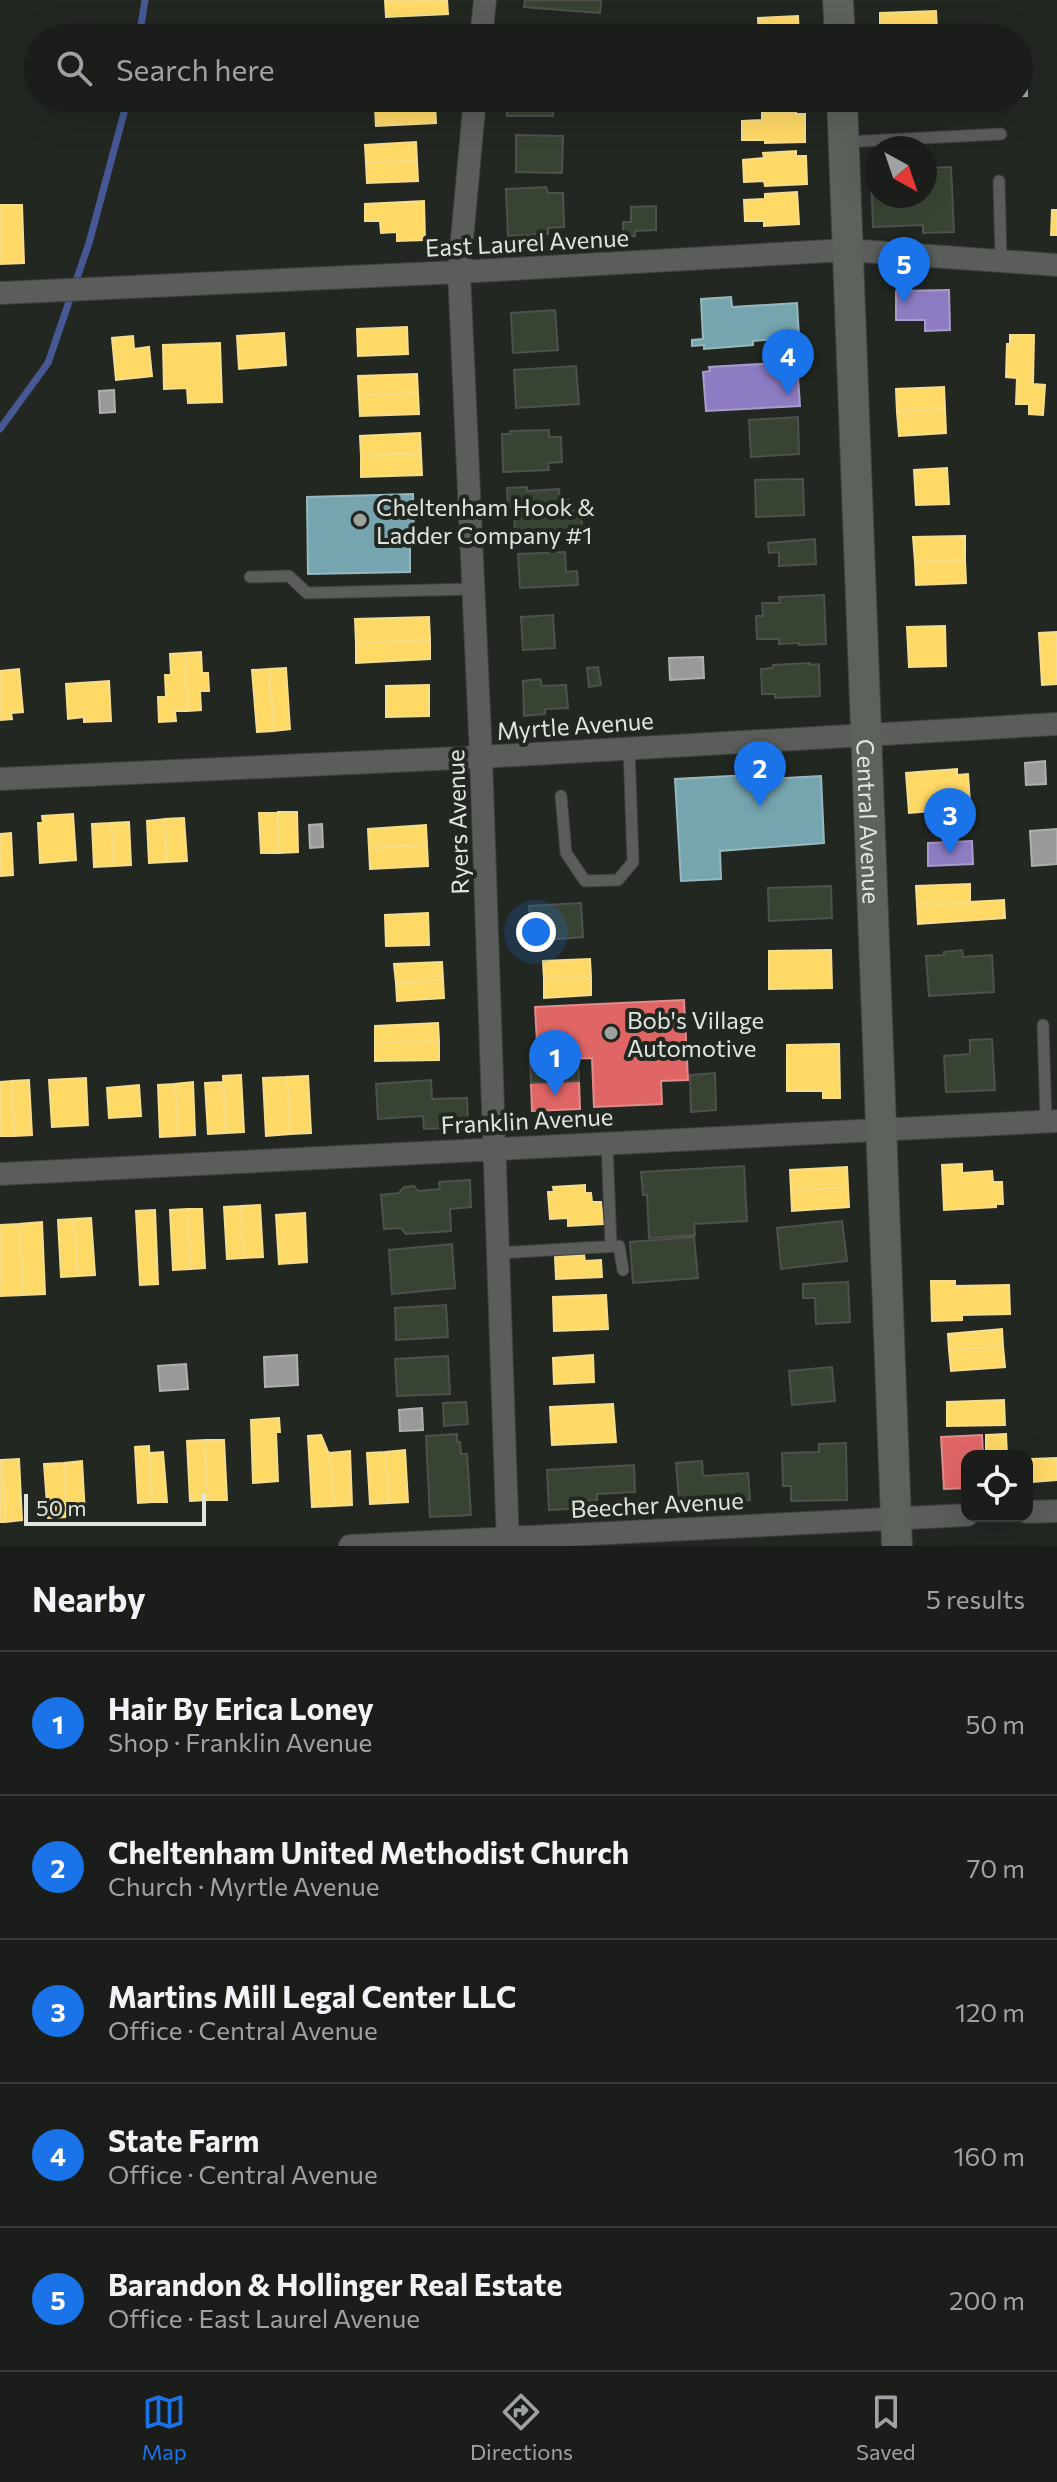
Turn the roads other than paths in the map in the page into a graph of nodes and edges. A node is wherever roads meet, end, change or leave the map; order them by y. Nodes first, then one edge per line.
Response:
1 (485, 0) edge
2 (838, 0) edge
3 (482, 24) edge
4 (839, 24) edge
5 (474, 112) edge
6 (843, 112) edge
7 (1001, 134) dead end
8 (844, 142) junction
9 (999, 181) dead end
10 (847, 250) junction
11 (1001, 260) junction
12 (1057, 265) edge
13 (459, 272) junction
14 (0, 293) edge
15 (250, 577) dead end
16 (473, 589) junction
17 (1057, 724) edge
18 (865, 733) junction
19 (629, 748) junction
20 (481, 757) junction
21 (0, 779) edge
22 (561, 796) dead end
23 (1043, 1025) dead end
24 (1052, 1121) edge
25 (880, 1130) junction
26 (607, 1143) junction
27 (493, 1148) junction
28 (0, 1174) edge
29 (611, 1246) junction
30 (497, 1253) junction
31 (623, 1270) dead end
32 (1057, 1511) edge
33 (1033, 1512) edge
34 (961, 1517) edge
35 (896, 1533) edge
36 (507, 1541) edge
37 (350, 1546) edge

1 - 3 street
2 - 4 main road
5 - 13 street, Ryers Avenue
6 - 8 main road, Central Avenue
7 - 8 lane
8 - 10 main road, Central Avenue
9 - 11 lane
10 - 11 street, East Laurel Avenue
10 - 13 street, East Laurel Avenue
10 - 18 main road, Central Avenue
11 - 12 street, East Laurel Avenue
13 - 14 street, East Laurel Avenue
13 - 16 street, Ryers Avenue
15 - 16 lane
16 - 20 street, Ryers Avenue
17 - 18 street, Myrtle Avenue
18 - 19 street, Myrtle Avenue
18 - 25 main road, Central Avenue
19 - 20 street, Myrtle Avenue
19 - 22 lane
20 - 21 street, Myrtle Avenue
20 - 27 street, Ryers Avenue
23 - 24 lane
24 - 25 street, Franklin Avenue
25 - 26 street, Franklin Avenue
25 - 35 main road, Central Avenue
26 - 27 street, Franklin Avenue
26 - 29 lane
27 - 28 street, Franklin Avenue
27 - 30 street, Ryers Avenue
29 - 30 lane
29 - 31 lane
30 - 36 street, Ryers Avenue
32 - 33 street
34 - 35 street, Beecher Avenue
35 - 36 street, Beecher Avenue
36 - 37 street, Beecher Avenue

